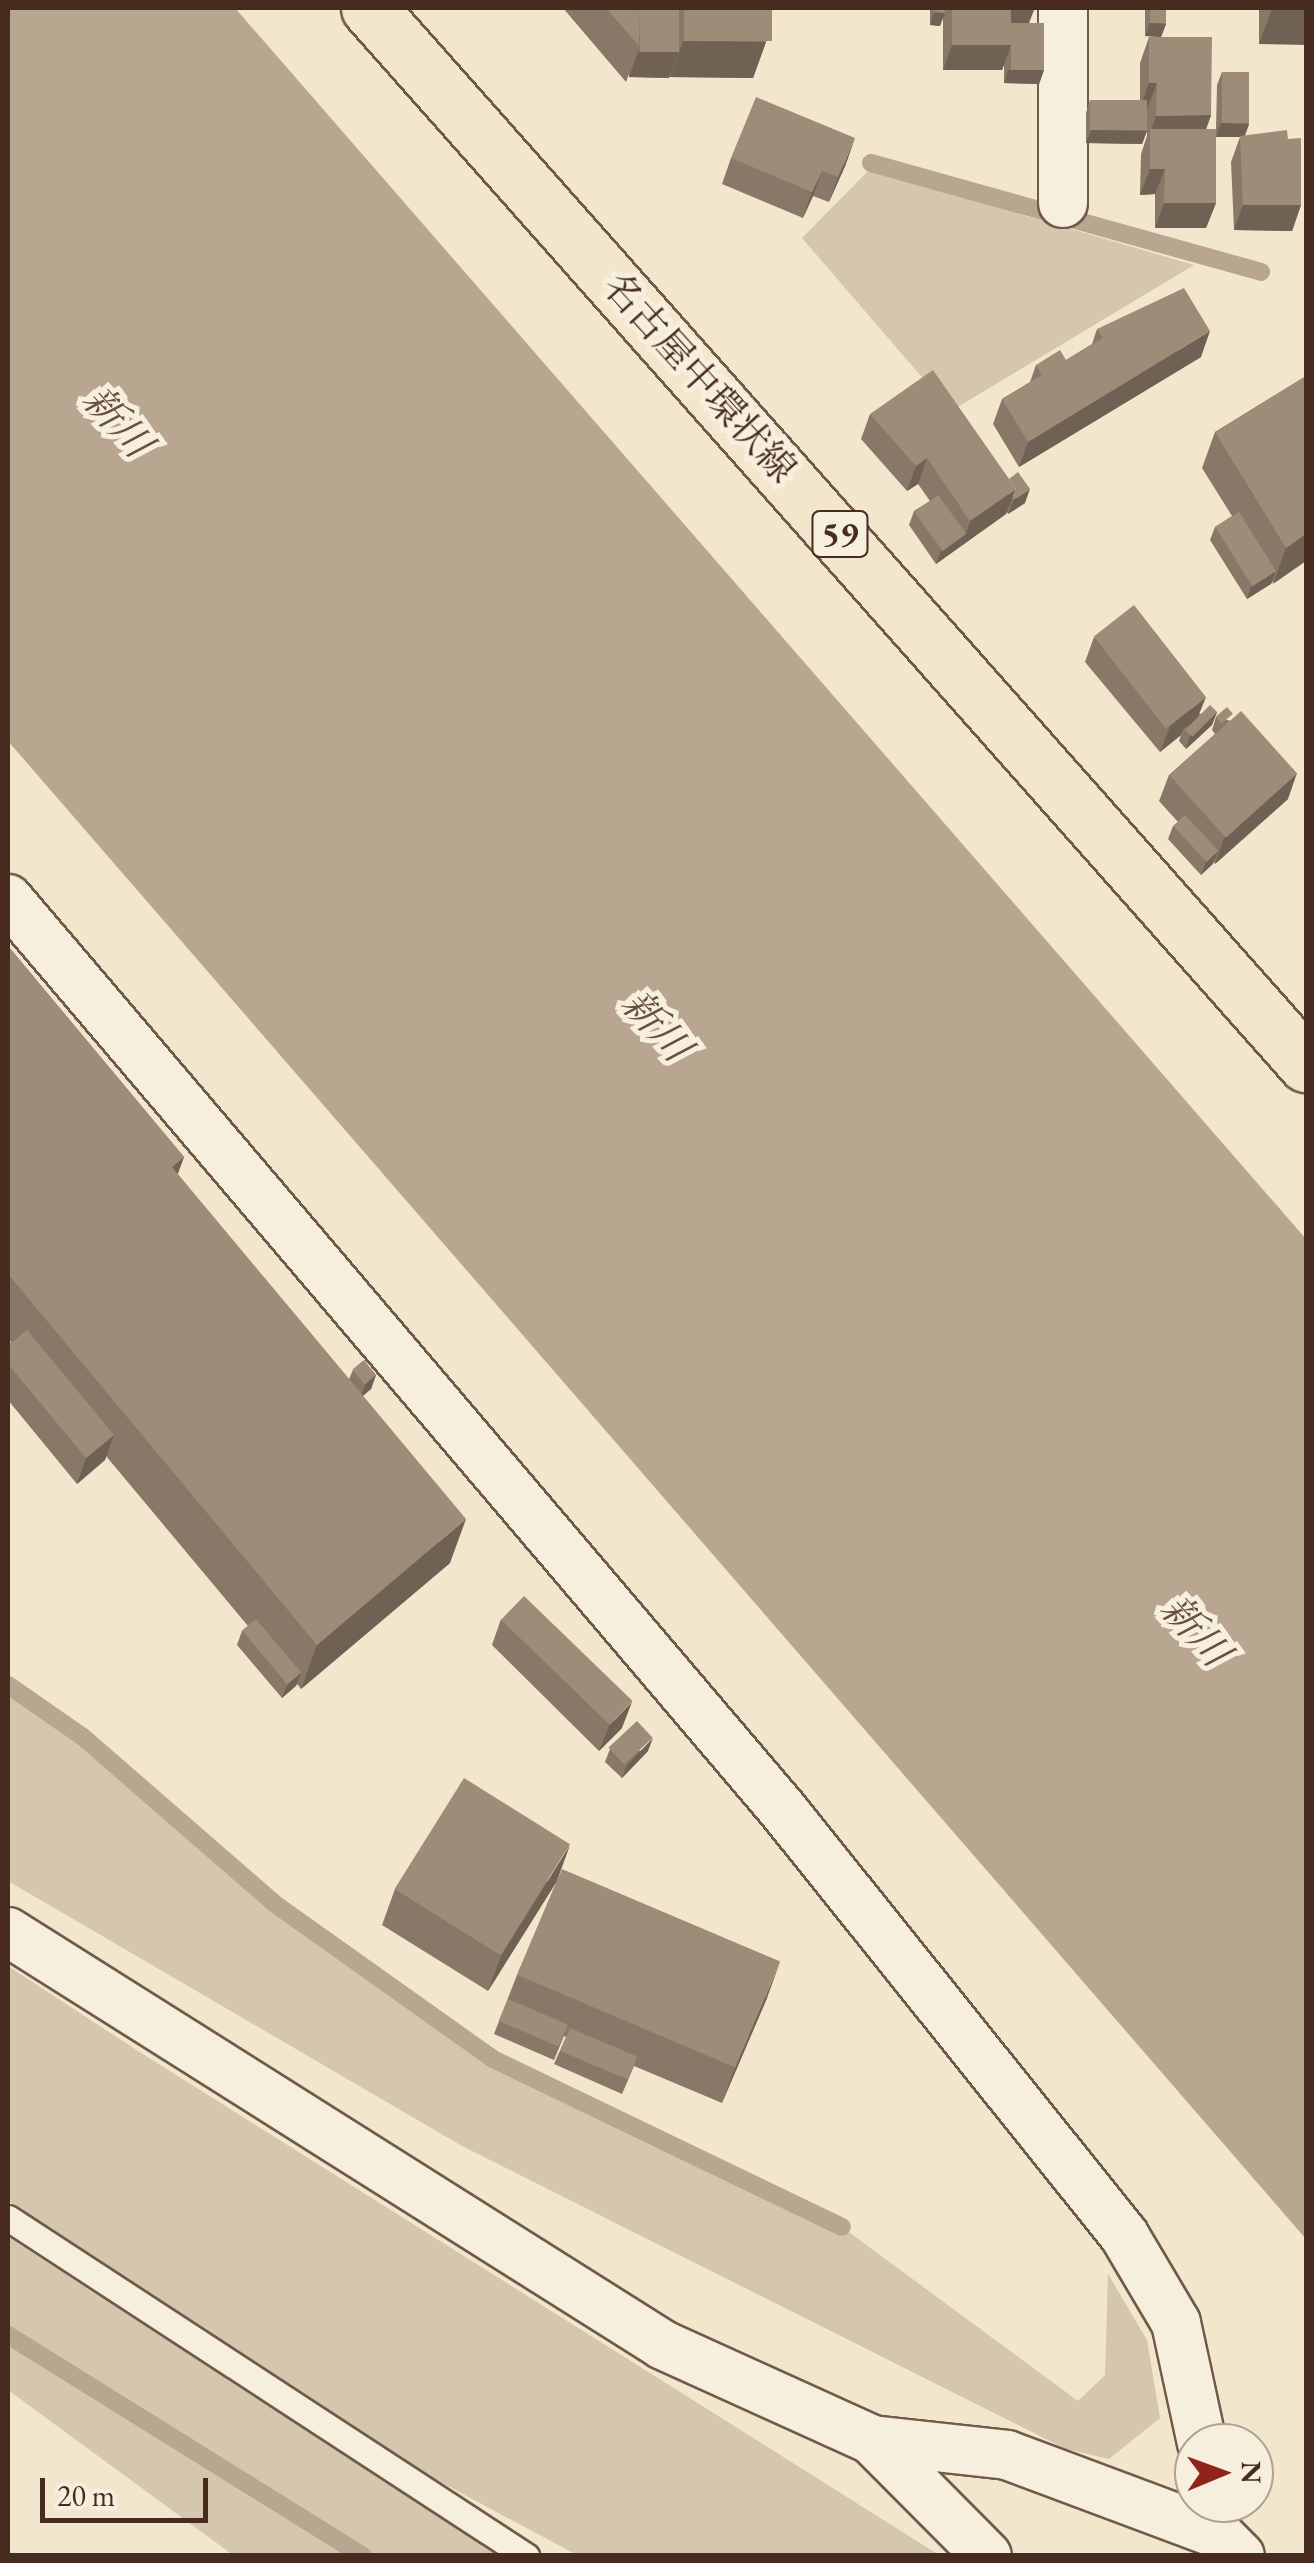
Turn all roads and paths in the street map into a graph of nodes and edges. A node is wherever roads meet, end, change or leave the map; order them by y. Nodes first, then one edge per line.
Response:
1 (369, 8) edge
2 (1063, 8) edge
3 (1063, 203) dead end
4 (8, 899) edge
5 (1306, 1064) edge
6 (8, 1932) edge
7 (8, 2218) edge
8 (1198, 2423) edge
9 (872, 2440) junction
10 (1223, 2531) edge
11 (526, 2556) edge
12 (987, 2556) edge

1 - 5 main road, 名古屋中環状線 / 59
2 - 3 street
4 - 8 street
6 - 9 street
7 - 11 lane
9 - 10 street
9 - 12 street

